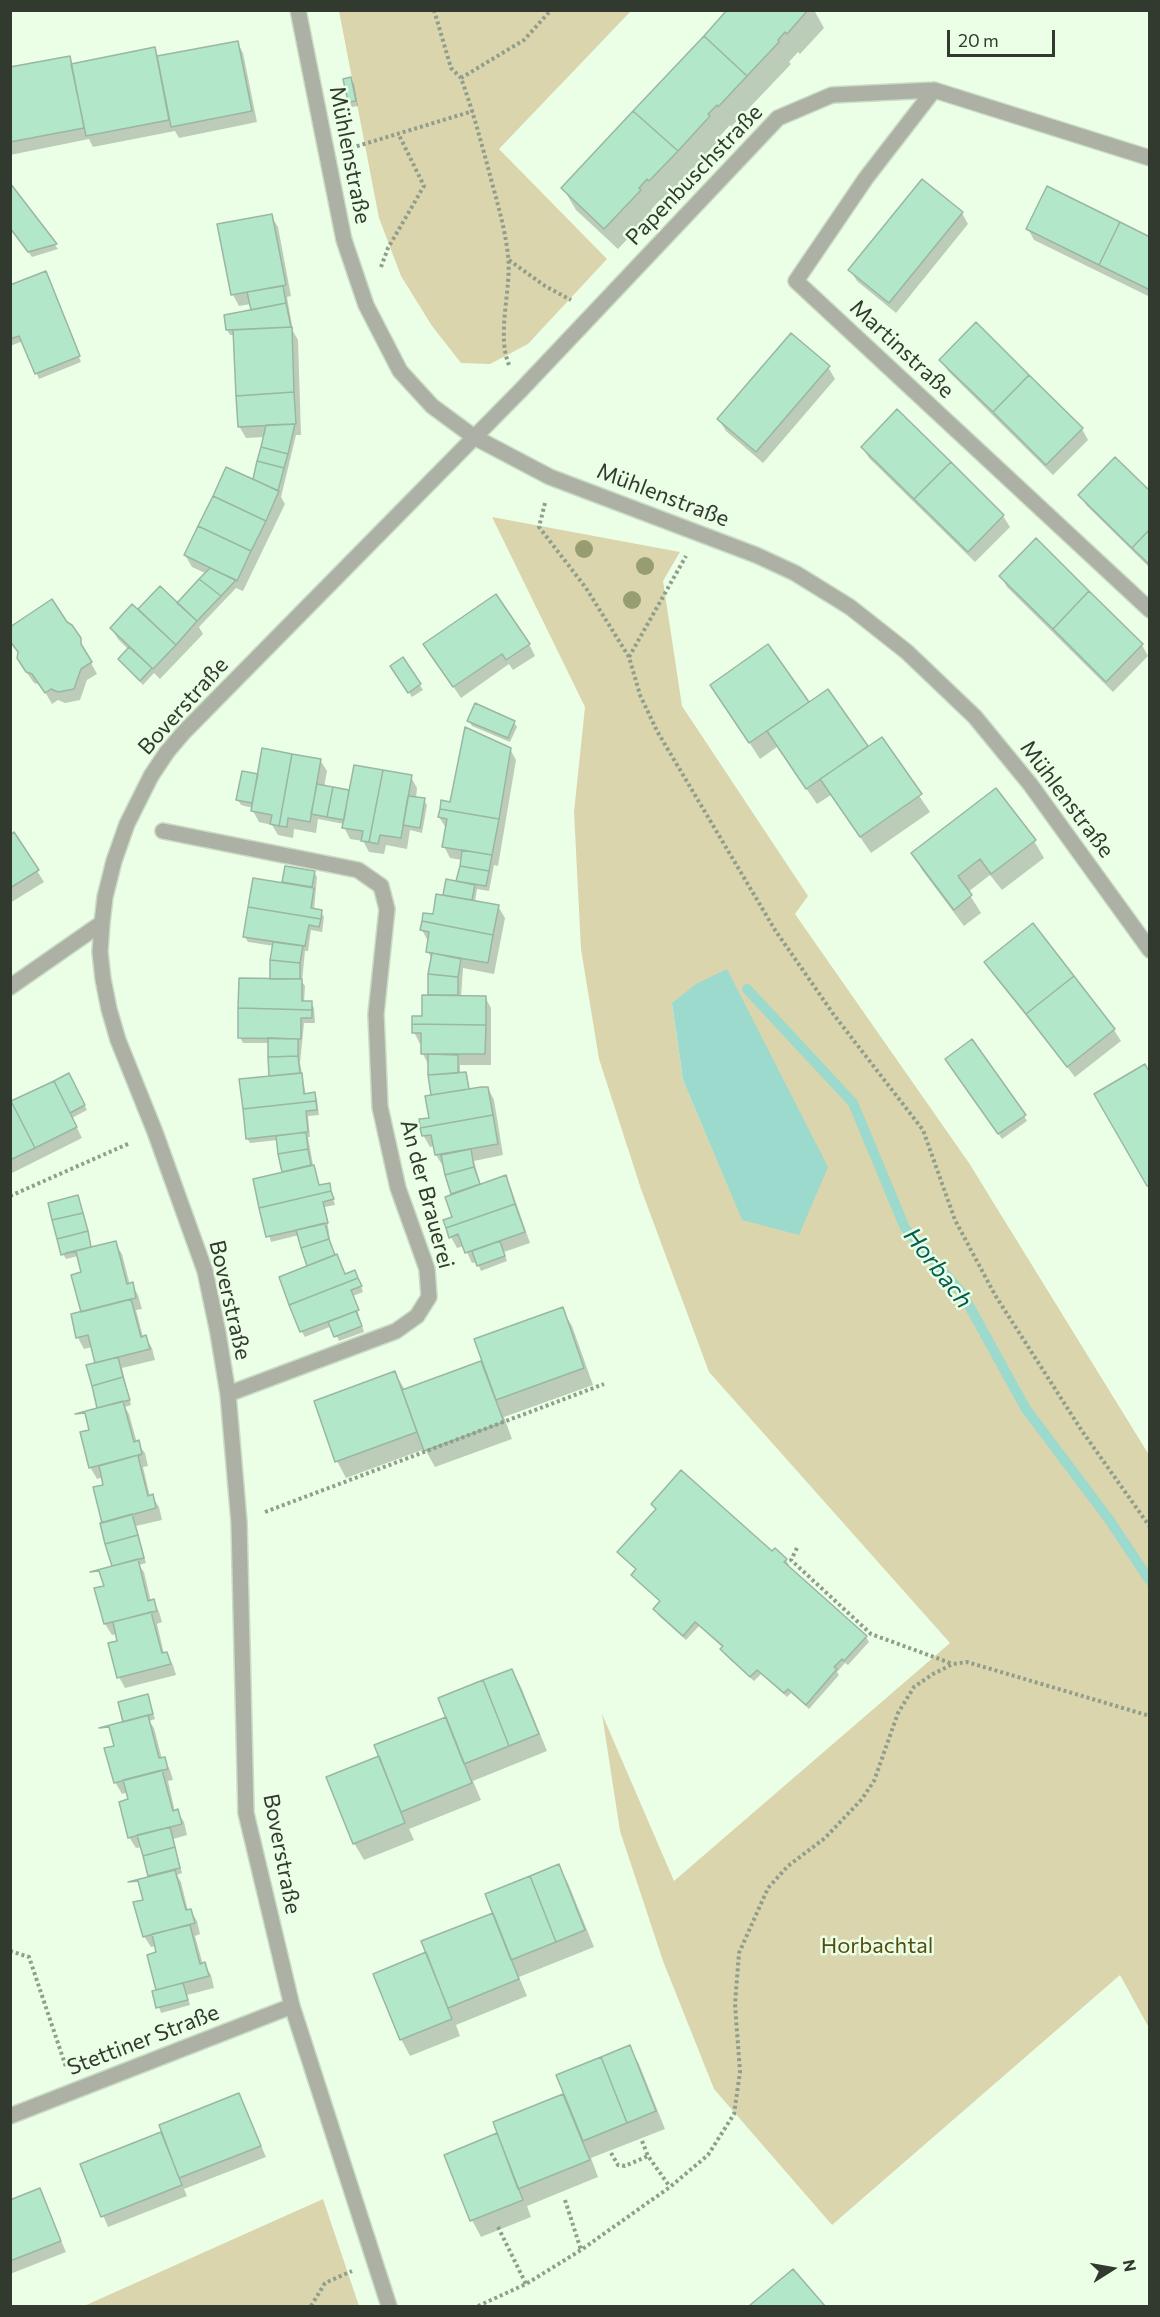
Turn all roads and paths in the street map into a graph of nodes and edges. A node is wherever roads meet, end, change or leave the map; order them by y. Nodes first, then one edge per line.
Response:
1 (298, 10) edge
2 (434, 10) edge
3 (551, 10) edge
4 (461, 78) junction
5 (934, 90) junction
6 (472, 111) junction
7 (399, 135) junction
8 (327, 154) junction
9 (1149, 158) edge
10 (509, 259) junction
11 (366, 305) junction
12 (594, 313) junction
13 (521, 390) junction
14 (474, 437) junction
15 (550, 477) junction
16 (699, 533) junction
17 (1149, 610) edge
18 (629, 657) junction
19 (163, 831) dead end
20 (102, 923) junction
21 (1149, 950) edge
22 (10, 987) edge
23 (155, 1132) junction
24 (10, 1196) edge
25 (604, 1384) dead end
26 (228, 1394) junction
27 (239, 1522) junction
28 (1149, 1527) edge
29 (797, 1548) dead end
30 (953, 1664) junction
31 (1149, 1716) edge
32 (10, 1951) edge
33 (292, 2006) junction
34 (74, 2090) junction
35 (10, 2116) edge
36 (642, 2141) dead end
37 (611, 2152) dead end
38 (648, 2156) junction
39 (670, 2187) junction
40 (565, 2200) dead end
41 (498, 2227) dead end
42 (581, 2250) junction
43 (374, 2261) junction
44 (526, 2283) junction
45 (311, 2307) edge
46 (389, 2307) edge
47 (478, 2307) edge

1 - 8 street, Mühlenstraße
2 - 4 path
3 - 4 path
4 - 6 path
5 - 9 street, Papenbuschstraße
5 - 12 street, Papenbuschstraße
5 - 17 street, Martinstraße
6 - 7 path
6 - 10 path
7 - 8 path
7 - 11 path
8 - 11 street, Mühlenstraße
10 - 12 path
10 - 13 path
11 - 14 street, Mühlenstraße
12 - 13 street, Papenbuschstraße
13 - 14 street, Papenbuschstraße
14 - 15 street, Mühlenstraße
14 - 20 street, Boverstraße
15 - 16 street, Mühlenstraße
15 - 18 path
16 - 18 path
16 - 21 street, Mühlenstraße
18 - 28 path
19 - 26 street, An der Brauerei
20 - 22 street
20 - 23 street, Boverstraße
23 - 24 path
23 - 26 street, Boverstraße
25 - 27 path
26 - 27 street, Boverstraße
27 - 33 street, Boverstraße
29 - 30 path
30 - 31 path
30 - 39 path
32 - 34 path
33 - 34 street, Stettiner Straße
33 - 43 street, Boverstraße
34 - 35 street, Stettiner Straße
36 - 38 path
37 - 38 path
38 - 39 path
39 - 42 path
40 - 42 path
41 - 44 path
42 - 44 path
43 - 45 path
43 - 46 street, Boverstraße
44 - 47 path

